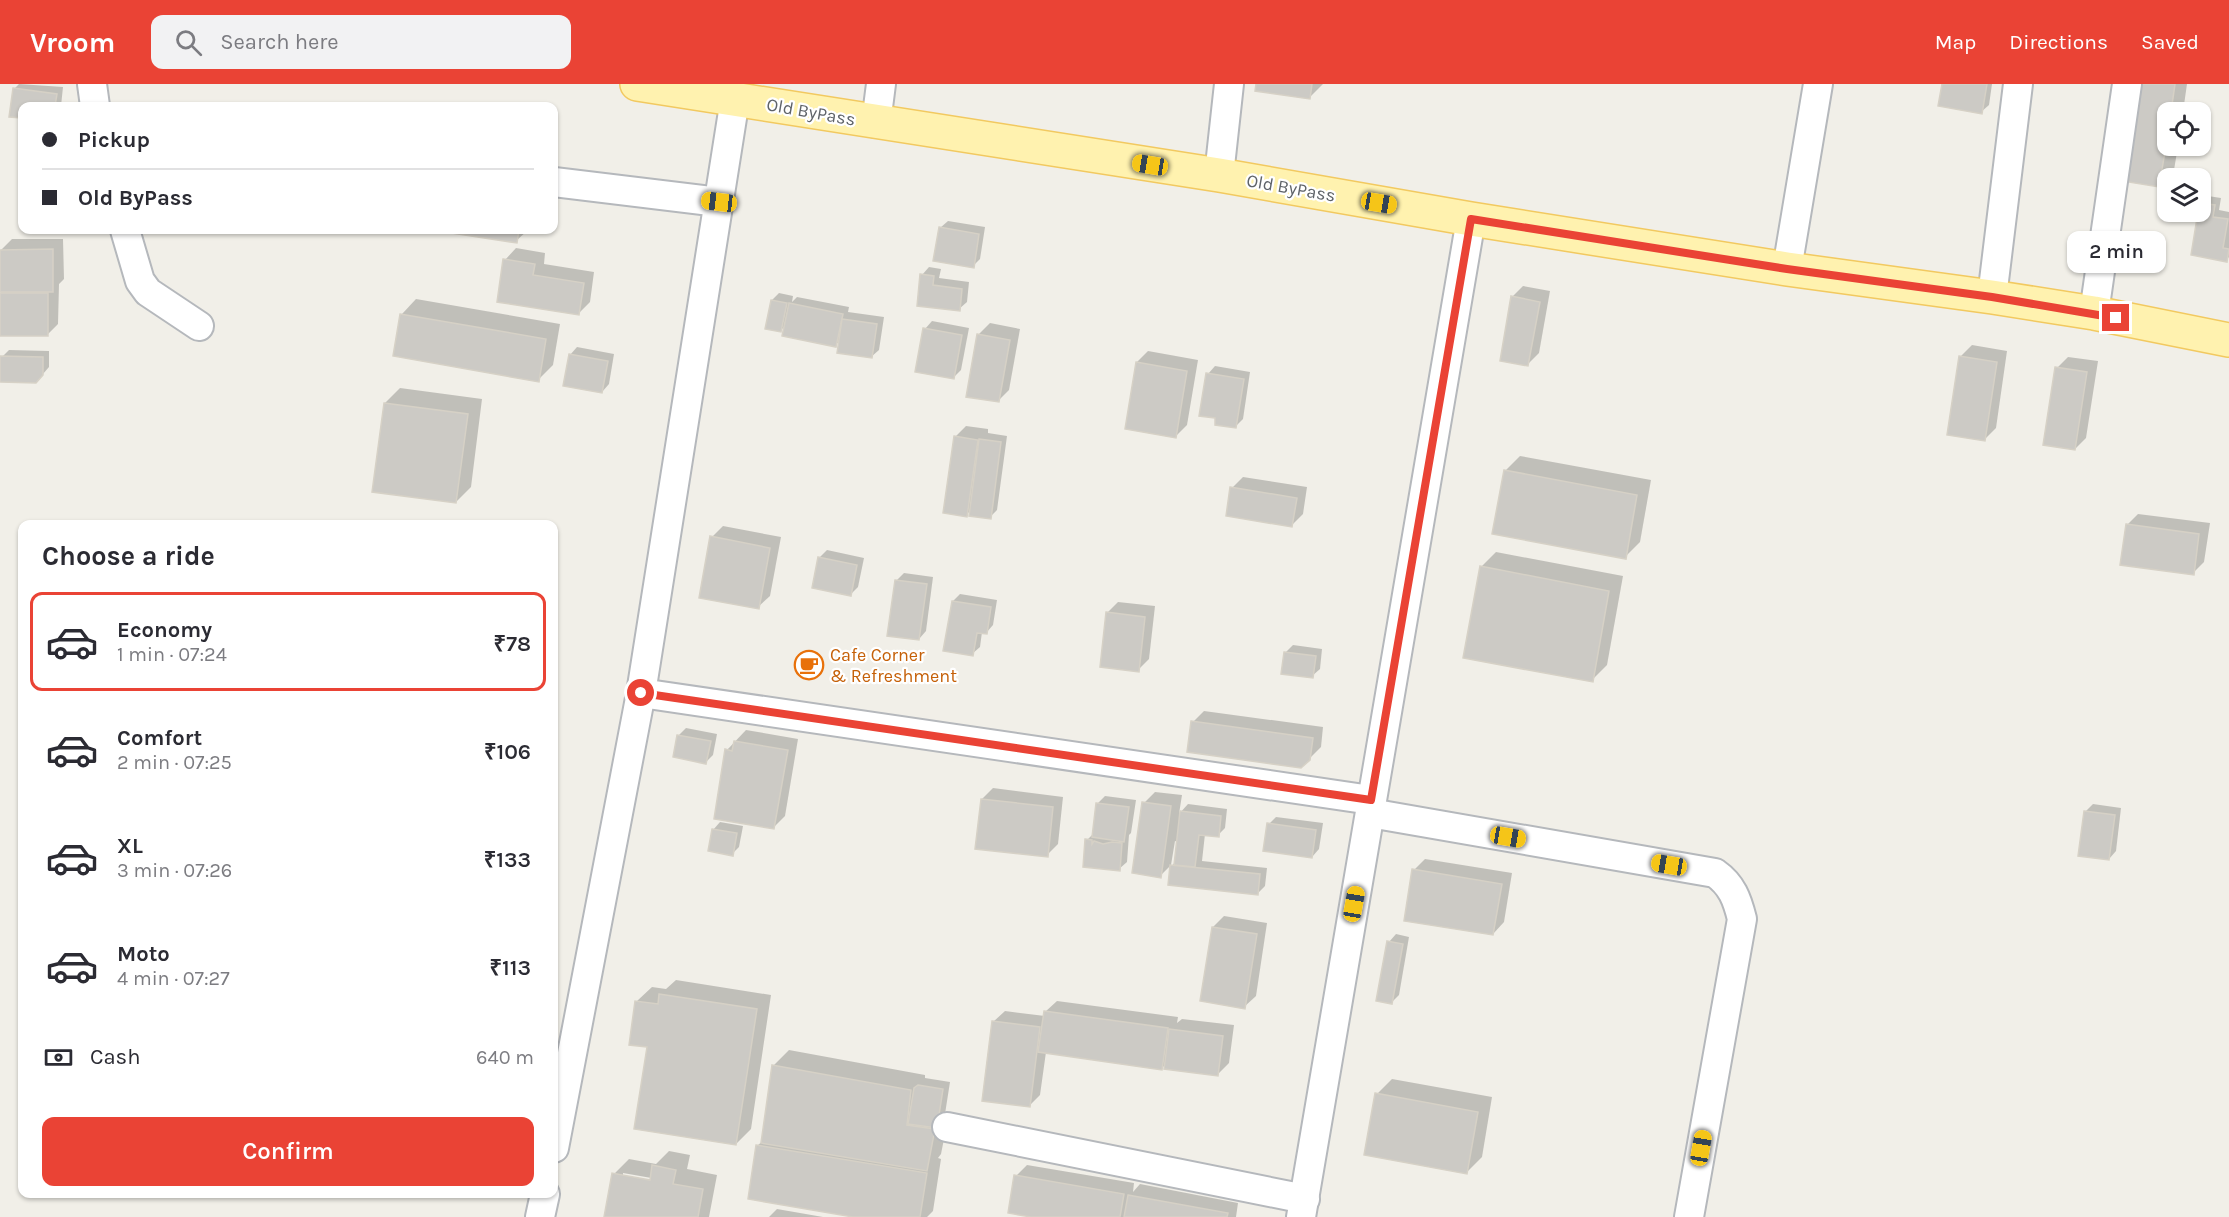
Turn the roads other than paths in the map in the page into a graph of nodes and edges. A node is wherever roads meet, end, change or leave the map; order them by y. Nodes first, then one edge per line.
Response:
1 (92, 84) edge
2 (637, 84) edge
3 (881, 84) edge
4 (1229, 84) edge
5 (1818, 84) edge
6 (2018, 84) edge
7 (2127, 84) edge
8 (735, 99) junction
9 (94, 102) edge
10 (876, 123) junction
11 (1219, 175) junction
12 (558, 182) edge
13 (719, 202) junction
14 (1471, 219) junction
15 (126, 234) edge
16 (1787, 269) junction
17 (1992, 297) junction
18 (2094, 313) junction
19 (200, 326) dead end
20 (2229, 340) edge
21 (641, 693) junction
22 (1370, 807) junction
23 (558, 1127) edge
24 (947, 1127) dead end
25 (544, 1198) edge
26 (1303, 1208) edge
27 (540, 1217) edge
28 (1689, 1217) edge

1 - 9 lane
2 - 8 main road, Old ByPass
3 - 10 lane
4 - 11 lane
5 - 16 lane
6 - 17 lane
7 - 18 lane
8 - 10 main road, Old ByPass
8 - 13 lane
10 - 11 main road, Old ByPass
11 - 14 main road, Old ByPass
12 - 13 lane
13 - 21 lane
14 - 16 main road, Old ByPass
14 - 22 lane
15 - 19 lane
16 - 17 main road, Old ByPass
17 - 18 main road, Old ByPass
18 - 20 main road, Old ByPass
21 - 22 lane
21 - 23 lane
22 - 26 lane
22 - 28 lane
24 - 26 lane
25 - 27 lane

